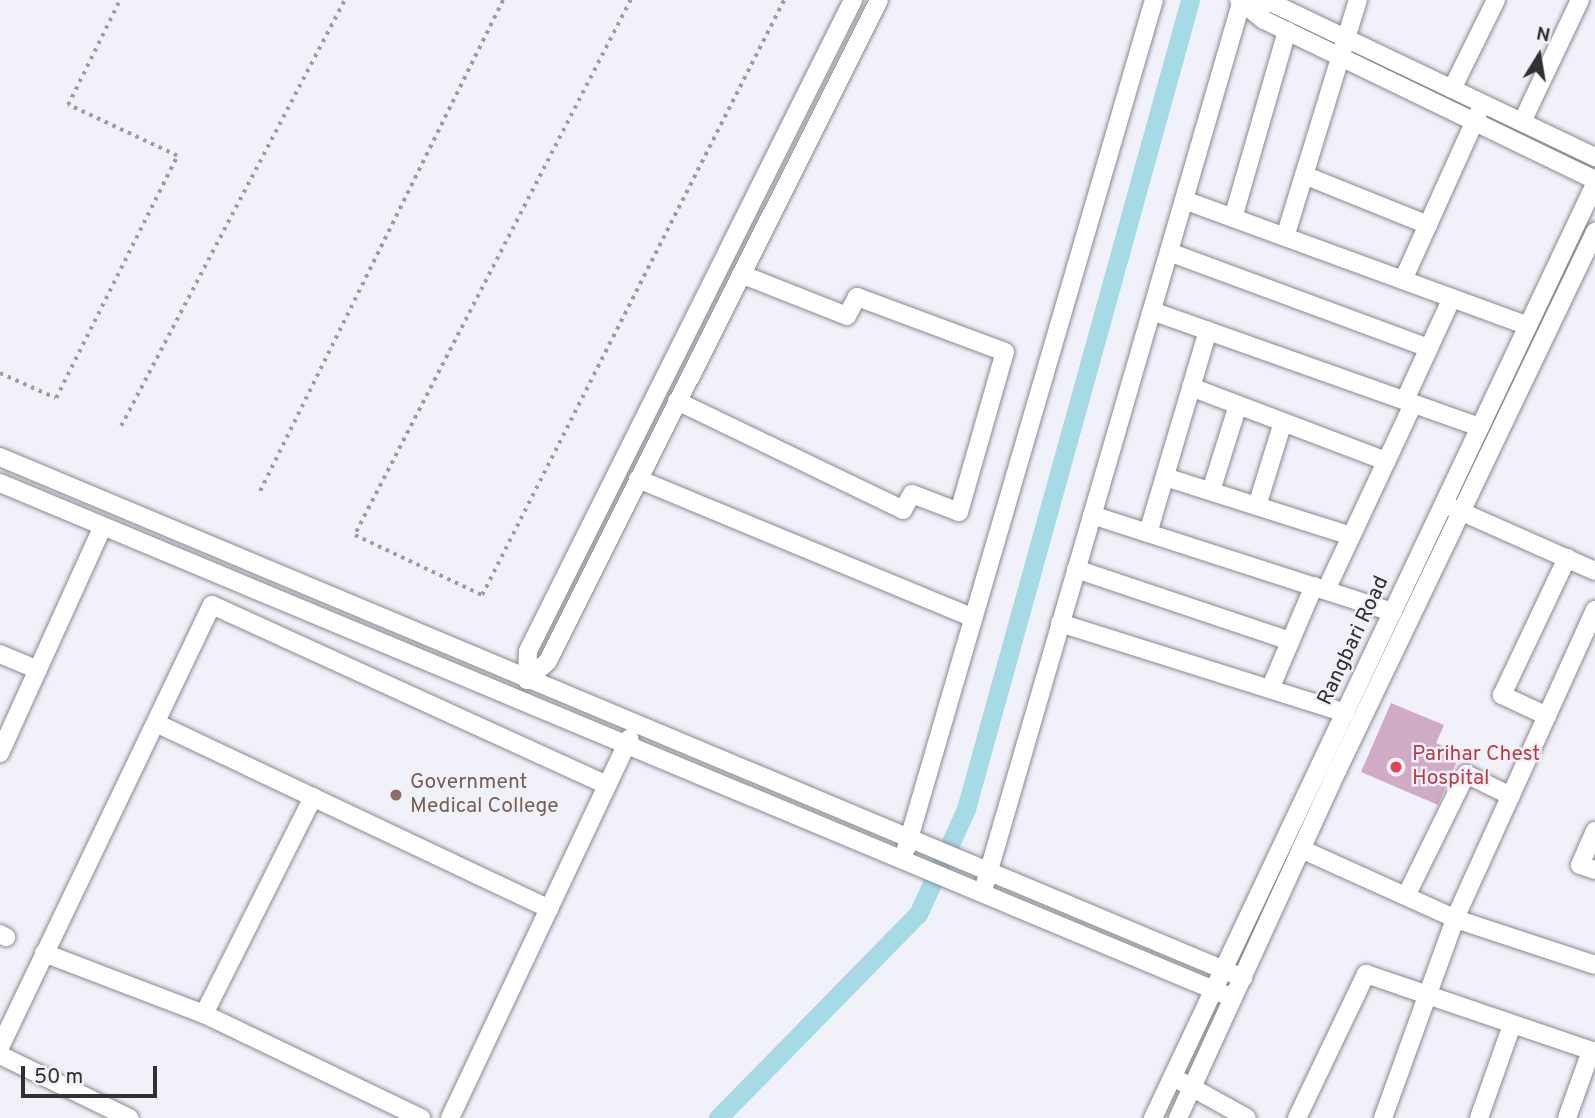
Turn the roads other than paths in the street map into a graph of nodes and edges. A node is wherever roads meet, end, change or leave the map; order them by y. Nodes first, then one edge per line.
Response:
1 (853, 0) edge
2 (879, 0) edge
3 (1154, 0) edge
4 (1358, 0) edge
5 (1496, 0) edge
6 (1580, 0) edge
7 (1241, 1) edge
8 (1294, 6) edge
9 (1287, 31) junction
10 (1346, 38) junction
11 (1340, 57) junction
12 (1452, 89) junction
13 (1483, 103) junction
14 (1474, 122) junction
15 (1522, 122) junction
16 (1595, 157) edge
17 (1304, 175) junction
18 (1595, 182) edge
19 (1184, 200) junction
20 (1233, 218) junction
21 (1428, 225) junction
22 (1595, 232) edge
23 (1285, 237) junction
24 (1169, 252) junction
25 (741, 274) junction
26 (1403, 280) junction
27 (705, 296) junction
28 (1452, 298) junction
29 (724, 307) junction
30 (1152, 311) junction
31 (1528, 326) junction
32 (1208, 331) junction
33 (1429, 348) junction
34 (1191, 387) junction
35 (677, 401) junction
36 (1409, 402) junction
37 (1238, 405) junction
38 (1283, 422) junction
39 (1480, 427) junction
40 (0, 457) edge
41 (1386, 461) junction
42 (1165, 477) junction
43 (638, 479) junction
44 (0, 483) edge
45 (1211, 491) junction
46 (1444, 504) junction
47 (1257, 506) junction
48 (1462, 512) junction
49 (1092, 515) junction
50 (103, 526) junction
51 (1148, 533) junction
52 (1351, 536) junction
53 (1567, 558) junction
54 (1076, 569) junction
55 (1595, 571) edge
56 (1320, 588) junction
57 (1595, 610) edge
58 (1393, 612) junction
59 (973, 618) junction
60 (1060, 624) junction
61 (1290, 641) junction
62 (0, 654) edge
63 (38, 670) junction
64 (527, 680) junction
65 (1270, 689) junction
66 (1345, 713) junction
67 (1547, 716) junction
68 (156, 723) junction
69 (636, 725) junction
70 (625, 747) junction
71 (0, 752) edge
72 (607, 785) junction
73 (1511, 796) junction
74 (313, 797) junction
75 (1595, 831) edge
76 (916, 842) junction
77 (1301, 849) junction
78 (911, 862) junction
79 (1595, 870) edge
80 (984, 871) junction
81 (977, 890) junction
82 (1406, 896) junction
83 (549, 909) junction
84 (1456, 919) junction
85 (44, 953) junction
86 (1595, 965) edge
87 (1223, 971) junction
88 (1243, 978) junction
89 (1214, 990) junction
90 (1233, 998) junction
91 (1427, 998) junction
92 (204, 1014) junction
93 (1512, 1025) junction
94 (0, 1047) edge
95 (1593, 1051) edge
96 (0, 1055) edge
97 (1172, 1078) junction
98 (1193, 1086) junction
99 (129, 1118) edge
100 (421, 1118) edge
101 (450, 1118) edge
102 (1153, 1118) edge
103 (1178, 1118) edge
104 (1247, 1118) edge
105 (1297, 1118) edge
106 (1383, 1118) edge
107 (1479, 1118) edge
108 (1567, 1118) edge

1 - 27 street
2 - 25 street
3 - 59 street
4 - 10 street
5 - 12 street
6 - 15 street
7 - 8 street
7 - 9 street
7 - 19 street
8 - 10 street
9 - 11 street
9 - 20 street
10 - 11 street
10 - 12 street
11 - 14 street
11 - 17 street
12 - 13 street
13 - 14 street
13 - 15 street
14 - 18 street
14 - 21 street
15 - 16 street
17 - 21 street
17 - 23 street
18 - 31 street, Rangbari Road
19 - 20 street
19 - 24 street
20 - 23 street
21 - 26 street
22 - 48 street, Rangbari Road
23 - 26 street
24 - 30 street
24 - 33 street
25 - 29 street
25 - 35 street
26 - 28 street
27 - 29 street
27 - 64 street
28 - 31 street
28 - 33 street
29 - 35 street
30 - 32 street
30 - 49 street
31 - 39 street, Rangbari Road
32 - 34 street
32 - 36 street
33 - 36 street
34 - 37 street
34 - 42 street
35 - 43 street
36 - 39 street
36 - 41 street
37 - 38 street
37 - 45 street
38 - 41 street
38 - 47 street
39 - 46 street, Rangbari Road
40 - 64 street
41 - 52 street
42 - 45 street
42 - 51 street
43 - 59 street
43 - 64 street
44 - 50 street
45 - 47 street
46 - 48 street
46 - 58 street, Rangbari Road
47 - 52 street
48 - 53 street
48 - 77 street, Rangbari Road
49 - 51 street
49 - 54 street
50 - 63 street
50 - 70 street
51 - 56 street
52 - 56 street
53 - 55 street
53 - 67 street
54 - 60 street
54 - 61 street
56 - 58 street
56 - 61 street
57 - 67 street
58 - 66 street, Rangbari Road
59 - 76 street
60 - 65 street
60 - 80 street
61 - 65 street
62 - 63 street
63 - 71 street
64 - 69 street
65 - 66 street
66 - 87 street, Rangbari Road
67 - 73 street
68 - 72 street
68 - 74 street
68 - 85 street
69 - 70 street
69 - 76 street
70 - 72 street
70 - 78 street
72 - 83 street
73 - 82 street
73 - 84 street
74 - 83 street
74 - 92 street
75 - 79 street
76 - 78 street
76 - 80 street
77 - 82 street
77 - 88 street, Rangbari Road
78 - 81 street
80 - 81 street
80 - 87 street
81 - 89 street
82 - 84 street
83 - 101 street
84 - 86 street
84 - 91 street
85 - 92 street
85 - 94 street
87 - 88 street
87 - 89 street, Rangbari Road
88 - 90 street, Rangbari Road
89 - 90 street
89 - 97 street, Rangbari Road
90 - 98 street, Rangbari Road
91 - 93 street
91 - 105 street
91 - 106 street
92 - 100 street
93 - 95 street
93 - 107 street
95 - 108 street
96 - 99 street
97 - 98 street
97 - 102 street, Rangbari Road
98 - 103 street, Rangbari Road
98 - 104 street

